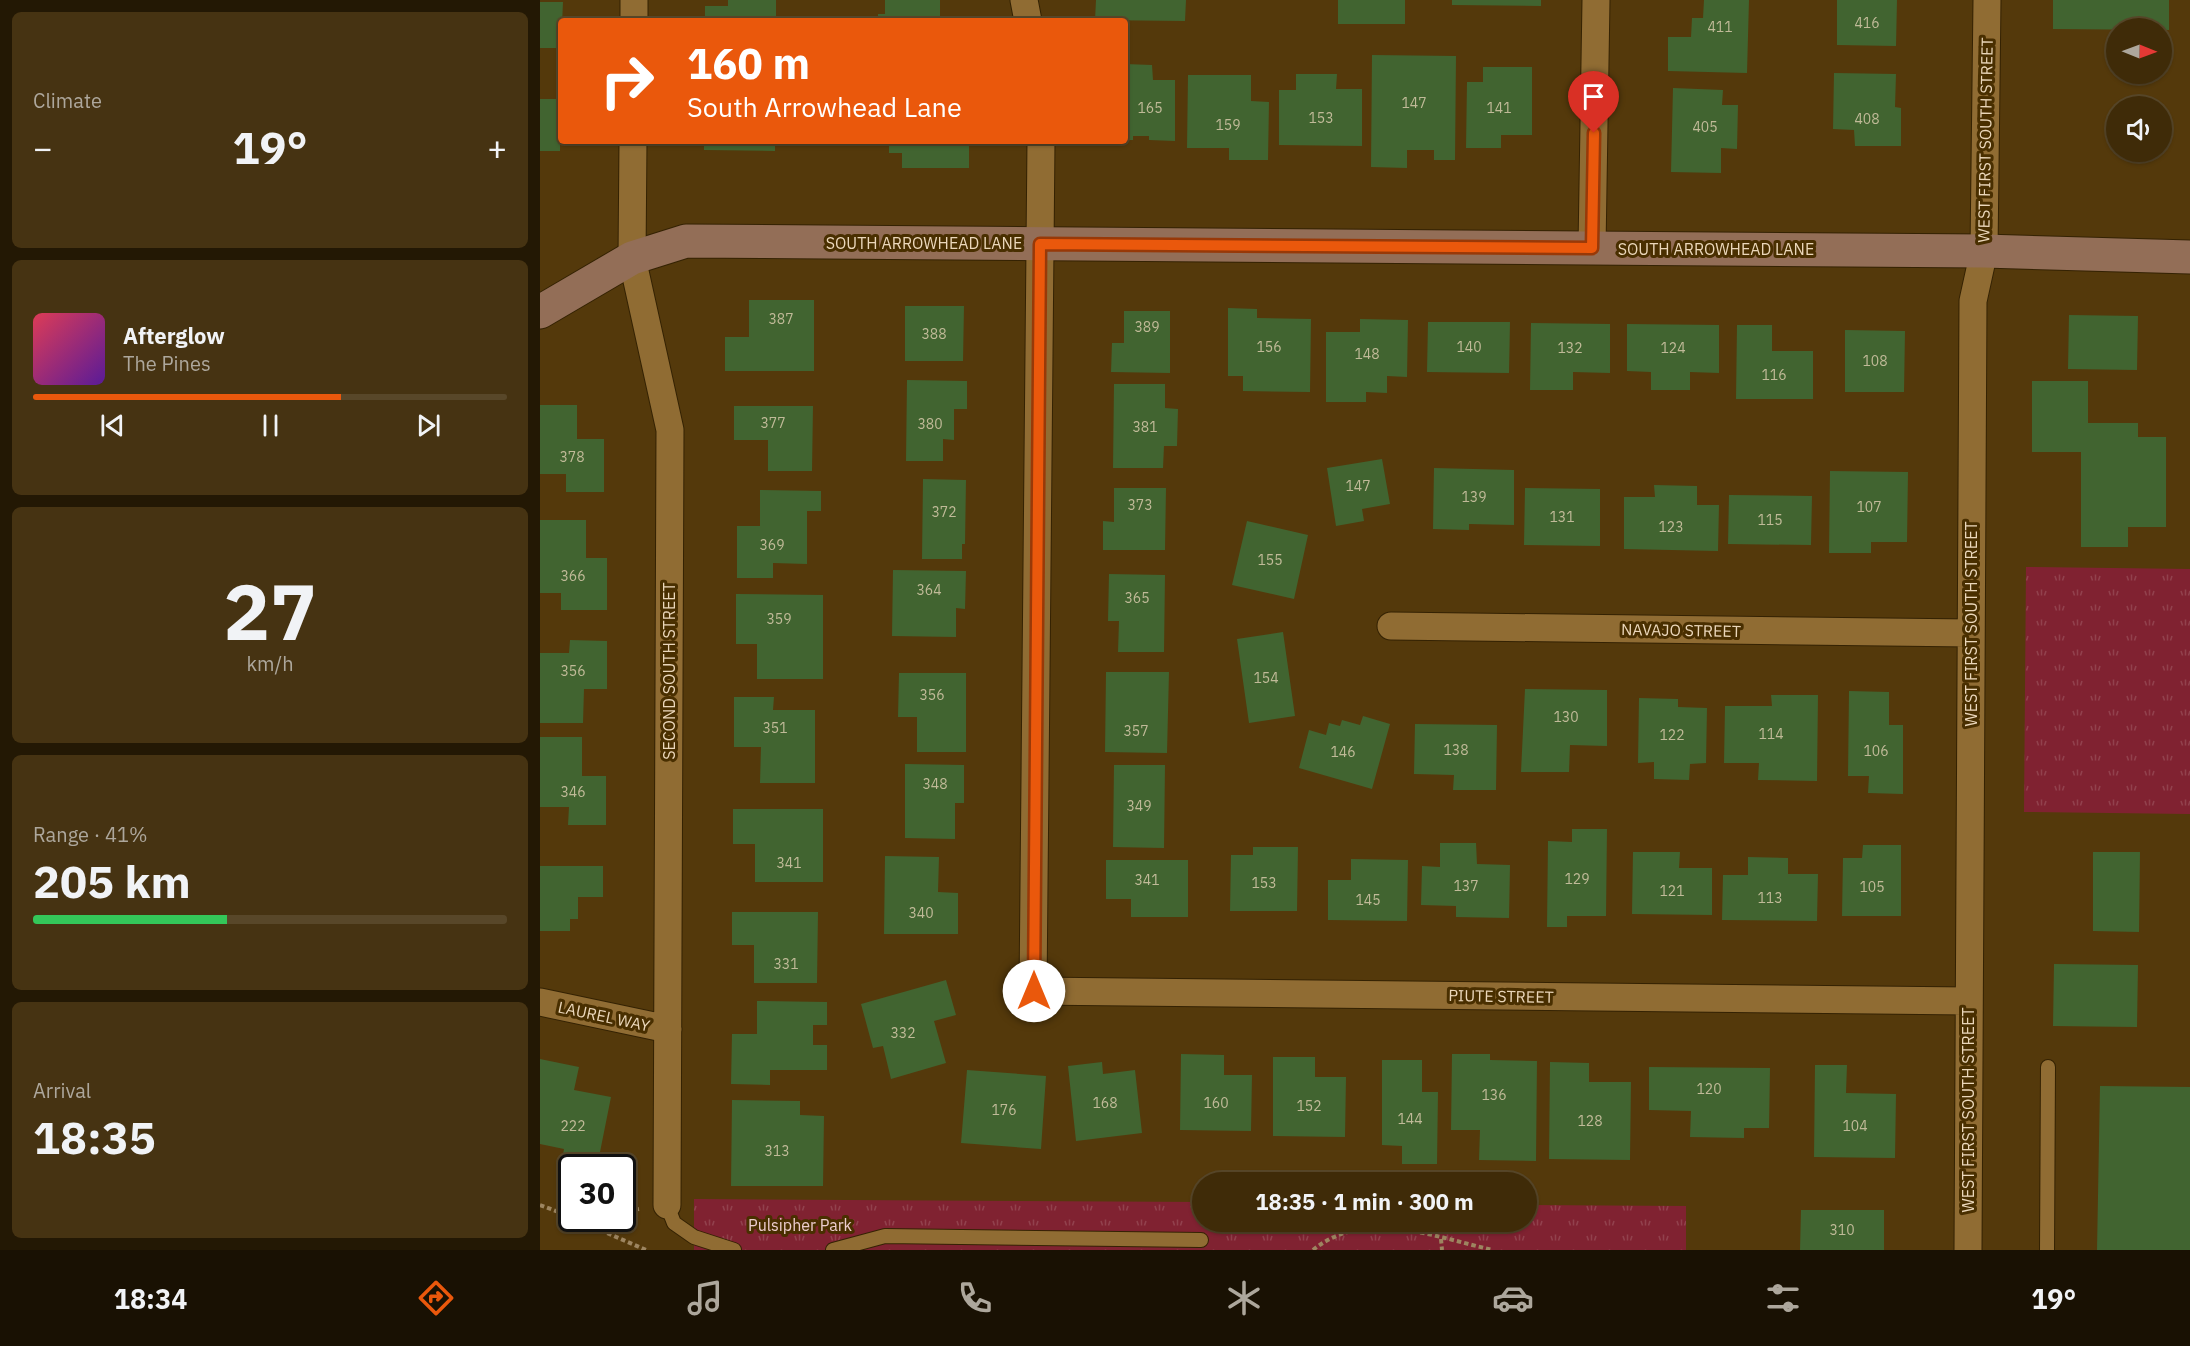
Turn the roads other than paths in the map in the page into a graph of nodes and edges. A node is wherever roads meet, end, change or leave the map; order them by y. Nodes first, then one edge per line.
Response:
1 (634, 0) edge
2 (1024, 0) edge
3 (1596, 0) edge
4 (1987, 0) edge
5 (634, 18) edge
6 (1027, 18) edge
7 (633, 144) edge
8 (1041, 144) edge
9 (1040, 244) junction
10 (1592, 248) junction
11 (1984, 251) junction
12 (2190, 257) edge
13 (632, 258) junction
14 (540, 312) edge
15 (1391, 626) dead end
16 (1971, 633) junction
17 (1969, 1001) junction
18 (540, 1002) edge
19 (668, 1029) junction
20 (2048, 1067) dead end
21 (667, 1205) joint
22 (1201, 1240) dead end
23 (734, 1250) edge
24 (833, 1250) edge
25 (1968, 1250) edge
26 (2047, 1250) edge

1 - 5 street
2 - 6 street
3 - 10 street
4 - 11 street, WEST FIRST SOUTH STREET
7 - 13 street, SECOND SOUTH STREET
8 - 9 street
9 - 10 street, SOUTH ARROWHEAD LANE
9 - 13 street, SOUTH ARROWHEAD LANE
9 - 17 street, PIUTE STREET
10 - 11 street, SOUTH ARROWHEAD LANE
11 - 12 street, SOUTH ARROWHEAD LANE
11 - 16 street, WEST FIRST SOUTH STREET
13 - 14 street, SOUTH ARROWHEAD LANE
13 - 19 street, SECOND SOUTH STREET
15 - 16 street, NAVAJO STREET
16 - 17 street, WEST FIRST SOUTH STREET
17 - 25 street, WEST FIRST SOUTH STREET
18 - 19 street, LAUREL WAY
19 - 21 street, SECOND SOUTH STREET
20 - 26 lane
21 - 23 lane
22 - 24 lane

